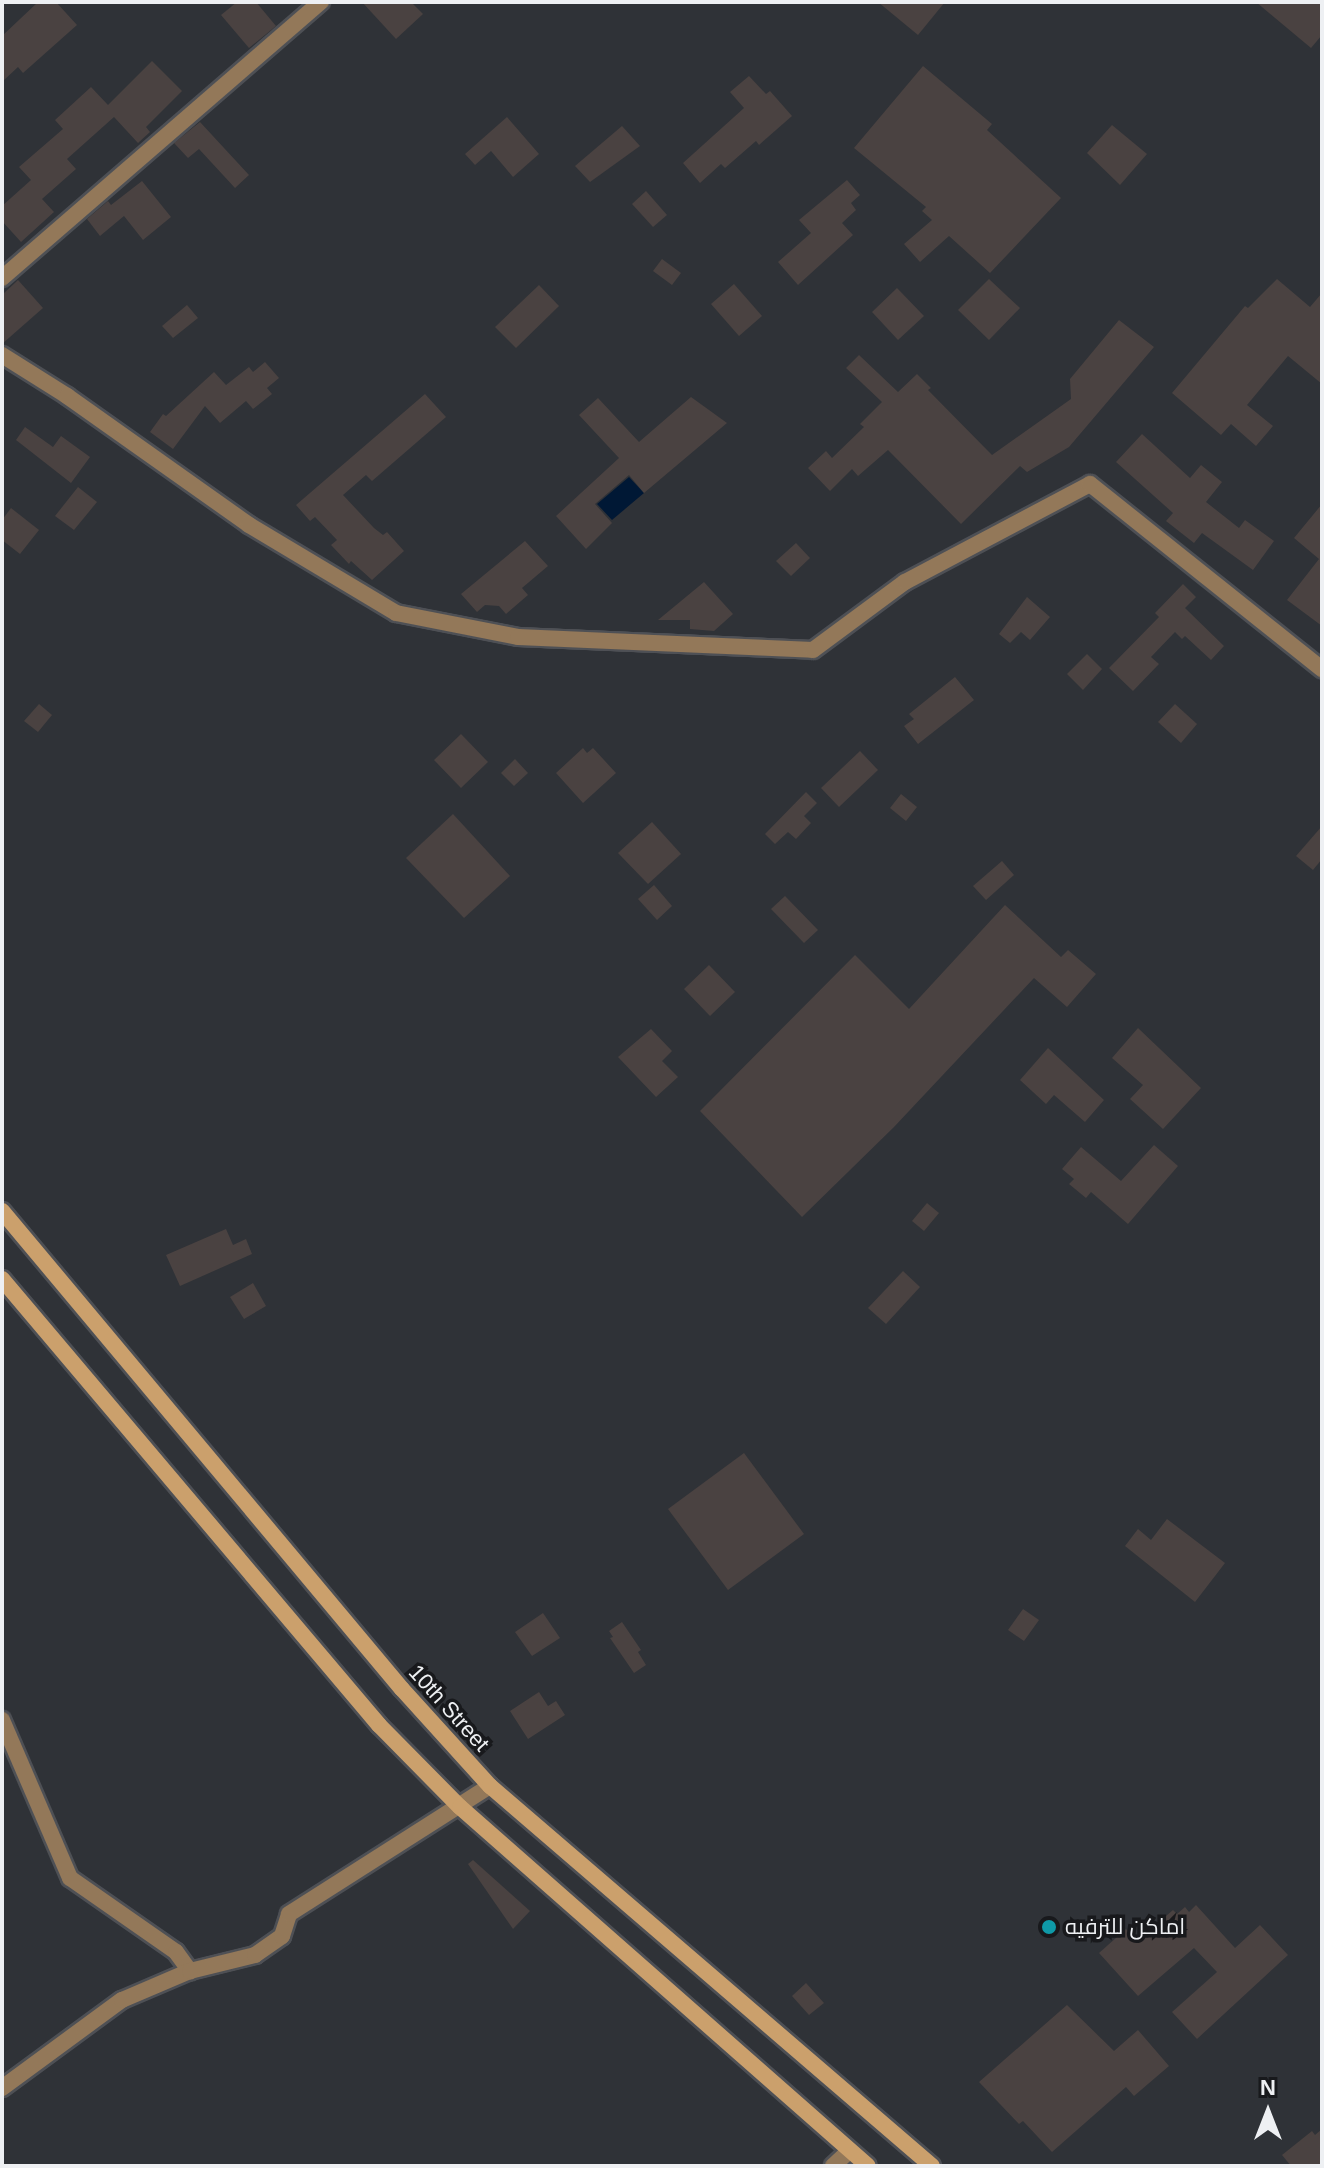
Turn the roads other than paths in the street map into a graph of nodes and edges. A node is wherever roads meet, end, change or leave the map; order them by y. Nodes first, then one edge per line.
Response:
1 (321, 2) edge
2 (2, 278) edge
3 (2, 355) edge
4 (1322, 669) edge
5 (2, 1211) edge
6 (2, 1279) edge
7 (2, 1720) edge
8 (490, 1786) junction
9 (460, 1807) junction
10 (190, 1971) junction
11 (2, 2088) edge
12 (849, 2151) junction
13 (833, 2166) edge
14 (868, 2166) edge
15 (932, 2166) edge

1 - 2 street
3 - 4 street
5 - 8 main road, 10th Street
6 - 9 main road
7 - 10 street
8 - 9 street
8 - 15 main road, 10th Street
9 - 10 street
9 - 12 main road
10 - 11 street
12 - 13 street
12 - 14 main road

